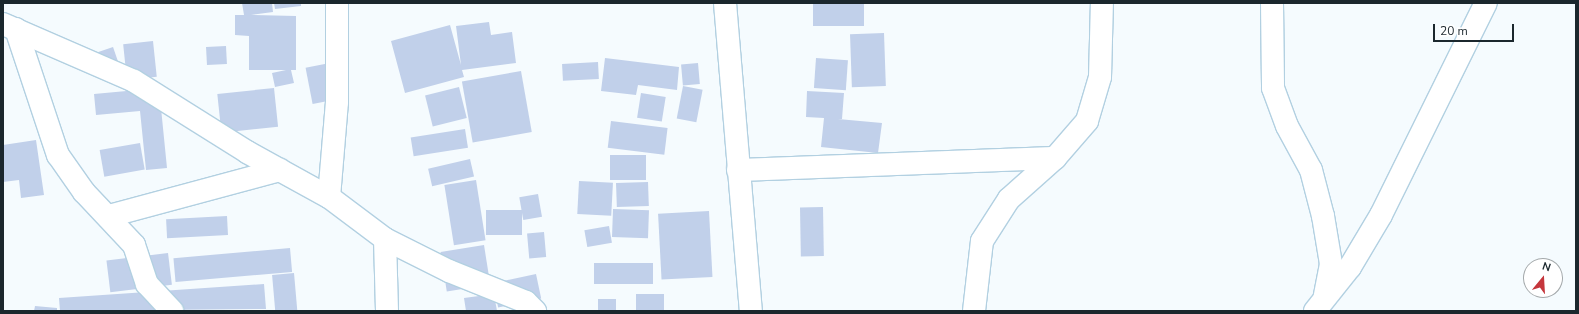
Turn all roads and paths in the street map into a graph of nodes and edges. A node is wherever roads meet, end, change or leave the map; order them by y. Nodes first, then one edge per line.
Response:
1 (337, 3) edge
2 (725, 3) edge
3 (1102, 3) edge
4 (1272, 3) edge
5 (1486, 3) edge
6 (9, 26) edge
7 (1055, 158) junction
8 (280, 170) junction
9 (738, 170) junction
10 (330, 197) junction
11 (109, 216) junction
12 (385, 239) junction
13 (1320, 304) edge
14 (172, 311) edge
15 (387, 311) edge
16 (535, 311) edge
17 (751, 311) edge
18 (974, 311) edge

1 - 10 street
2 - 9 street
3 - 7 street
4 - 13 street
5 - 13 street
6 - 8 street
6 - 11 street
7 - 9 street
7 - 18 street
8 - 10 street
8 - 11 street
9 - 17 street
10 - 12 street
11 - 14 street
12 - 15 street
12 - 16 street

